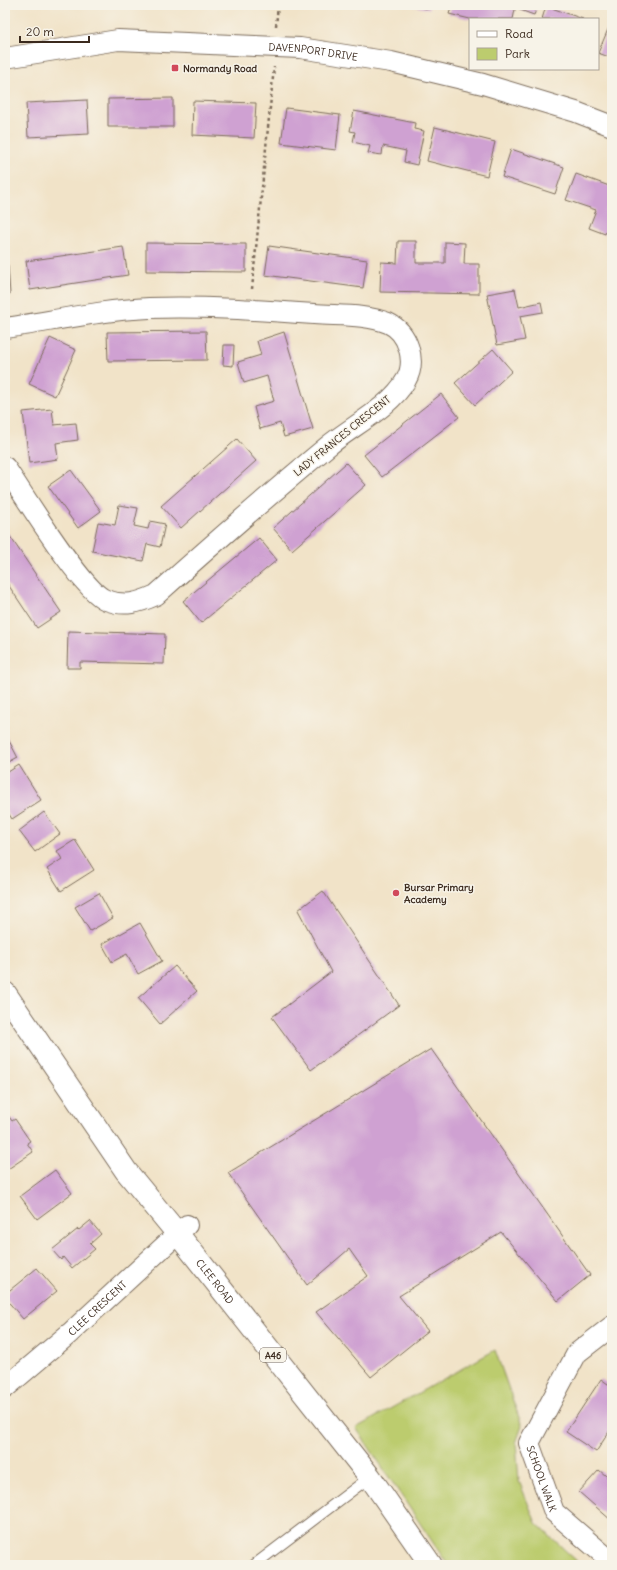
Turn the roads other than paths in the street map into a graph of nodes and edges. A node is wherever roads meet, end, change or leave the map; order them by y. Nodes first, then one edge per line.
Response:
1 (5, 58) edge
2 (612, 126) edge
3 (5, 328) edge
4 (5, 467) edge
5 (5, 993) edge
6 (182, 1229) junction
7 (612, 1326) edge
8 (5, 1388) edge
9 (370, 1477) junction
10 (612, 1562) edge
11 (254, 1565) edge
12 (431, 1565) edge

1 - 2 street, DAVENPORT DRIVE
3 - 4 street, LADY FRANCES CRESCENT
5 - 6 main road, CLEE ROAD / A46
6 - 8 street, CLEE CRESCENT
6 - 9 main road, CLEE ROAD / A46
7 - 10 street, SCHOOL WALK
9 - 11 lane
9 - 12 main road, CLEE ROAD / A46

